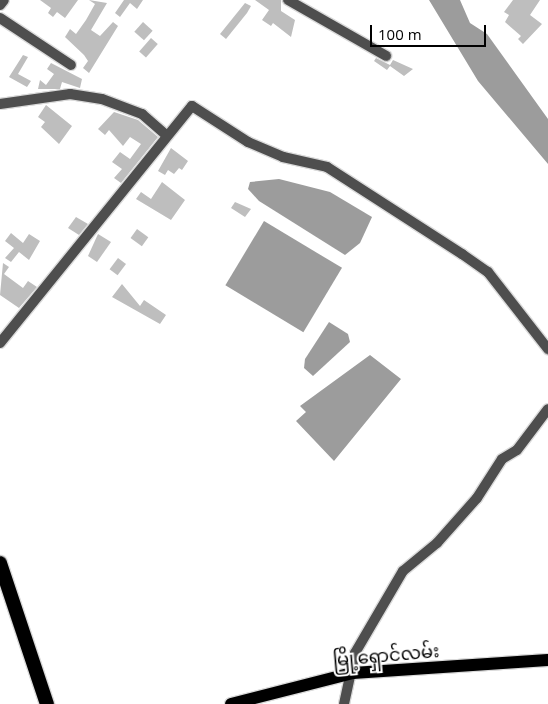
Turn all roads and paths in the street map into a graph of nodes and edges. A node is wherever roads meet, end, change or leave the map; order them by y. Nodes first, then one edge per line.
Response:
1 (4, 0) edge
2 (288, 0) edge
3 (0, 5) edge
4 (0, 18) edge
5 (386, 56) dead end
6 (71, 65) dead end
7 (0, 104) edge
8 (165, 134) junction
9 (0, 343) edge
10 (548, 348) edge
11 (548, 409) edge
12 (0, 563) edge
13 (548, 660) edge
14 (353, 673) junction
15 (47, 704) edge
16 (231, 704) edge
17 (344, 704) edge

1 - 3 street
2 - 5 street
4 - 6 street
7 - 8 street
8 - 9 street
8 - 10 street
11 - 14 street
12 - 15 highway
13 - 14 main road, မြို့ရှောင်လမ်း
14 - 16 main road, မြို့ရှောင်လမ်း
14 - 17 street

